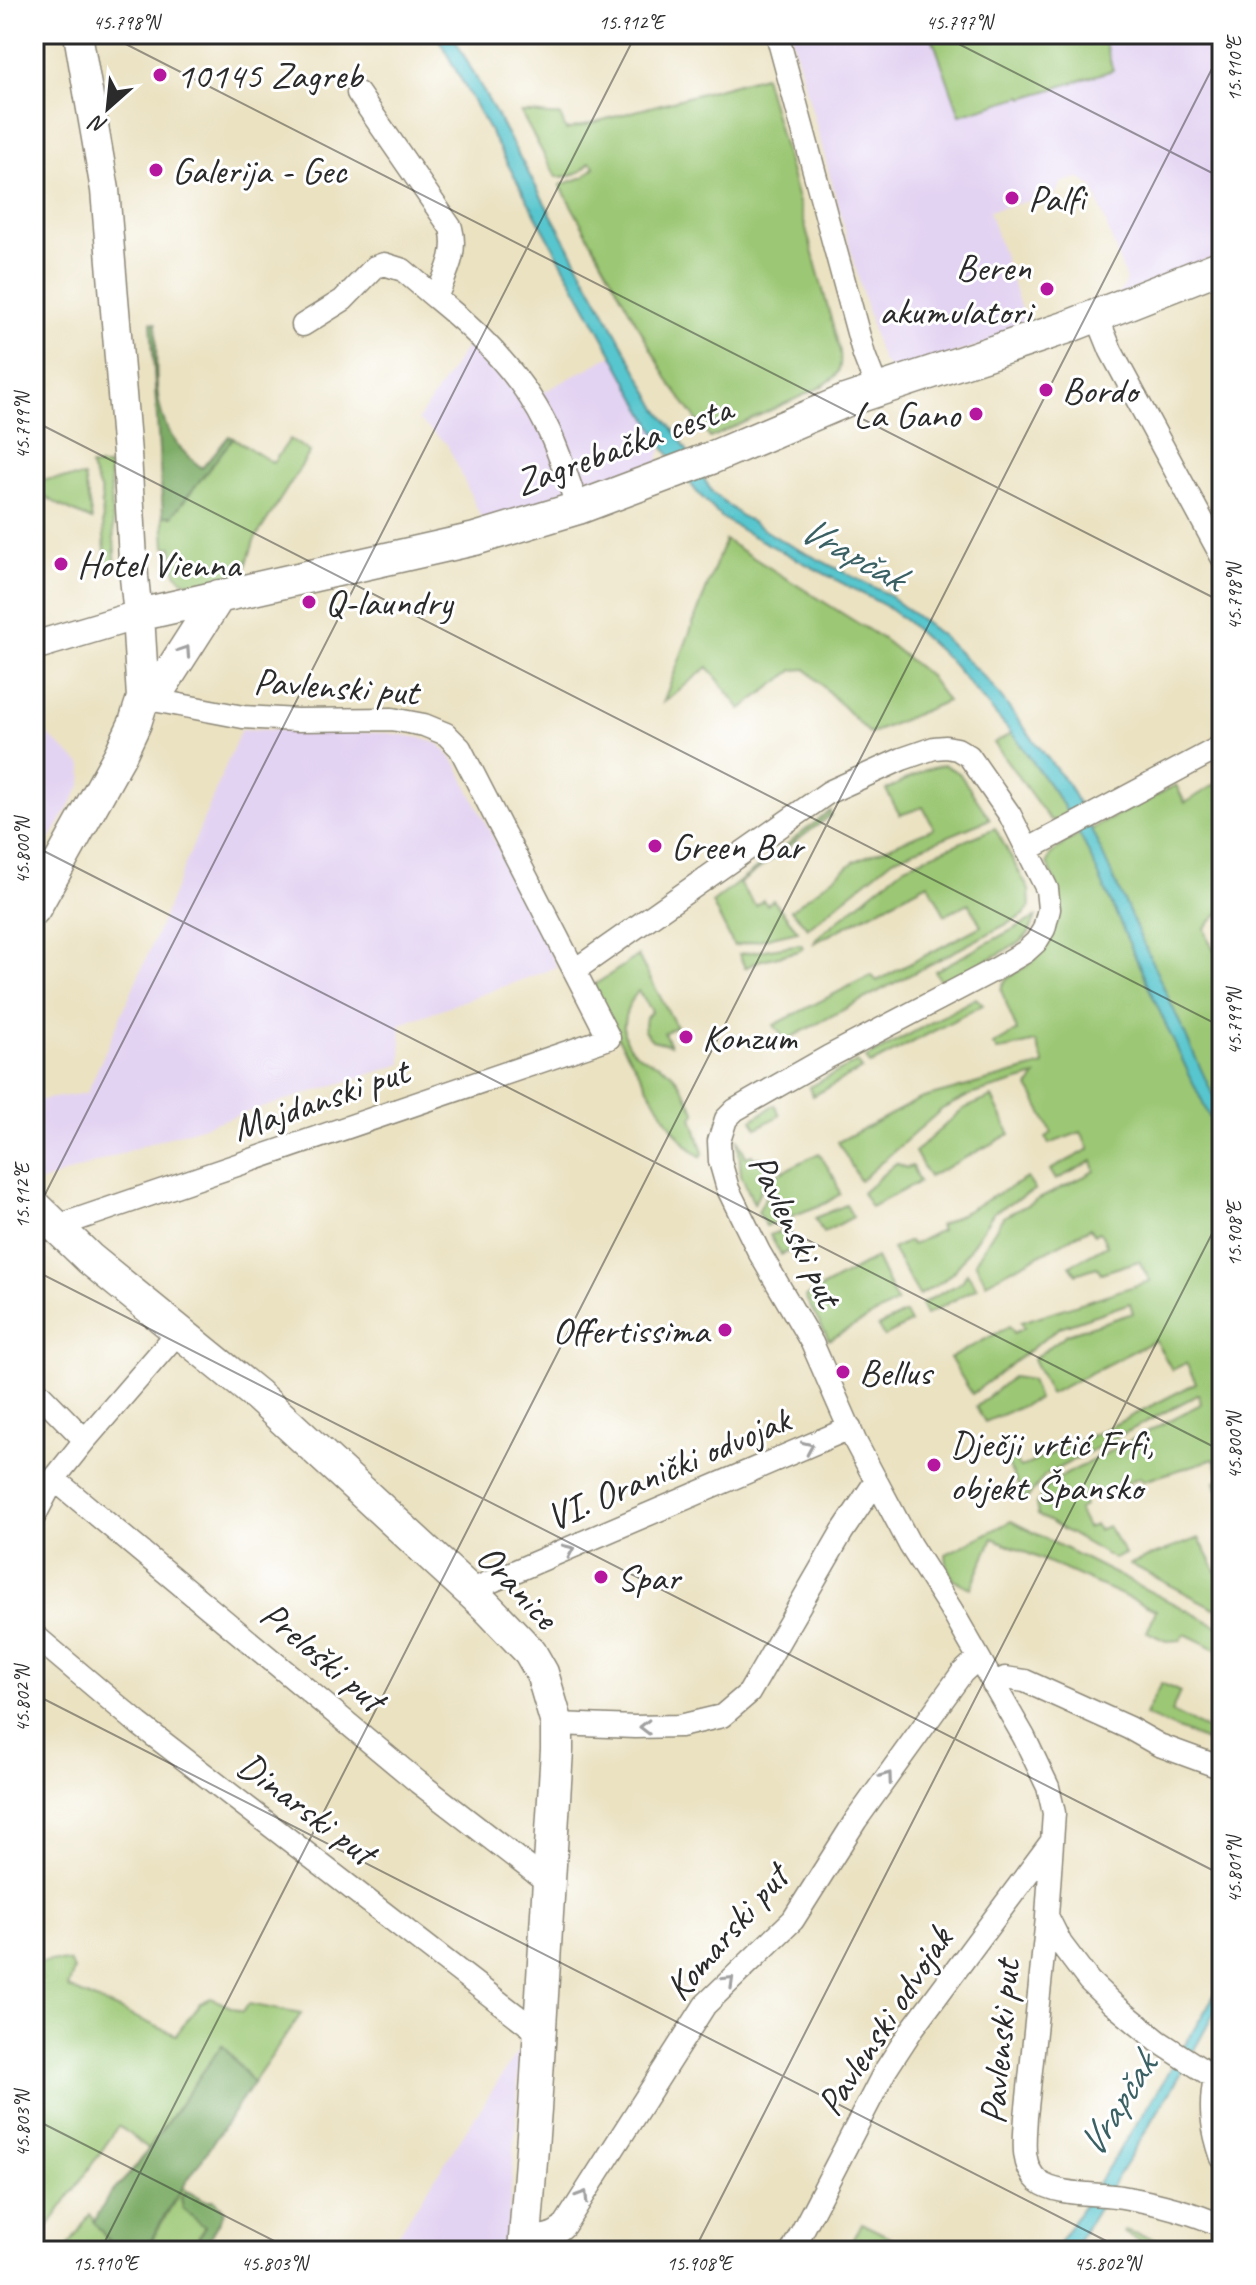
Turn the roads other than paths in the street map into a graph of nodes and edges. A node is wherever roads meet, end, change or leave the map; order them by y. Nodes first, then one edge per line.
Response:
1 (78, 34) edge
2 (777, 34) edge
3 (358, 93) dead end
4 (1222, 266) edge
5 (436, 298) junction
6 (1096, 314) junction
7 (303, 325) dead end
8 (878, 391) junction
9 (578, 508) junction
10 (1222, 557) edge
11 (219, 596) junction
12 (138, 615) junction
13 (34, 646) edge
14 (143, 698) junction
15 (1222, 746) edge
16 (1027, 850) junction
17 (34, 909) edge
18 (575, 970) junction
19 (609, 1038) joint
20 (45, 1216) edge
21 (179, 1331) junction
22 (34, 1388) edge
23 (850, 1428) junction
24 (85, 1440) junction
25 (54, 1479) junction
26 (876, 1481) junction
27 (34, 1517) edge
28 (473, 1593) junction
29 (34, 1635) edge
30 (978, 1658) junction
31 (993, 1684) junction
32 (557, 1724) junction
33 (1222, 1768) edge
34 (1053, 1840) junction
35 (550, 1884) junction
36 (1047, 1916) junction
37 (539, 2033) junction
38 (1212, 2070) edge
39 (1222, 2158) edge
40 (1222, 2226) edge
41 (525, 2245) edge
42 (792, 2251) edge

1 - 12 street
2 - 8 street
3 - 5 street
4 - 6 main road, Zagrebačka cesta
5 - 7 street
5 - 9 street
6 - 8 main road, Zagrebačka cesta
6 - 10 street
8 - 9 main road, Zagrebačka cesta
9 - 11 main road, Zagrebačka cesta
11 - 12 main road, Zagrebačka cesta
14 -> 11 main road
12 - 13 street, Zagrebačka cesta
12 - 14 main road
14 - 17 main road
14 - 18 street, Pavlenski put
15 - 16 street
16 - 18 street, Pavlenski put
16 - 23 street, Pavlenski put
18 - 19 street, Pavlenski put
19 - 20 street, Majdanski put
20 - 21 main road, Oranice
21 - 24 street
21 - 28 main road, Oranice
22 - 24 street
23 - 26 street, Pavlenski put
28 -> 23 street, VI. Oranički odvojak
24 - 25 street
25 - 27 street
25 - 35 street, Preloški put
26 - 30 street, Pavlenski put
26 -> 32 street
28 - 32 main road, Oranice
29 - 37 street, Dinarski put
30 - 31 street, Pavlenski put
41 -> 30 street, Komarski put
31 - 33 street
31 - 34 street, Pavlenski put
32 - 35 main road, Oranice
34 - 36 street, Pavlenski put
34 - 42 street, Pavlenski odvojak
35 - 37 main road, Oranice
36 - 38 street, Pavlenski put
36 - 40 street, Pavlenski put
37 - 41 main road, Oranice
38 - 39 street, Pavlenski put

